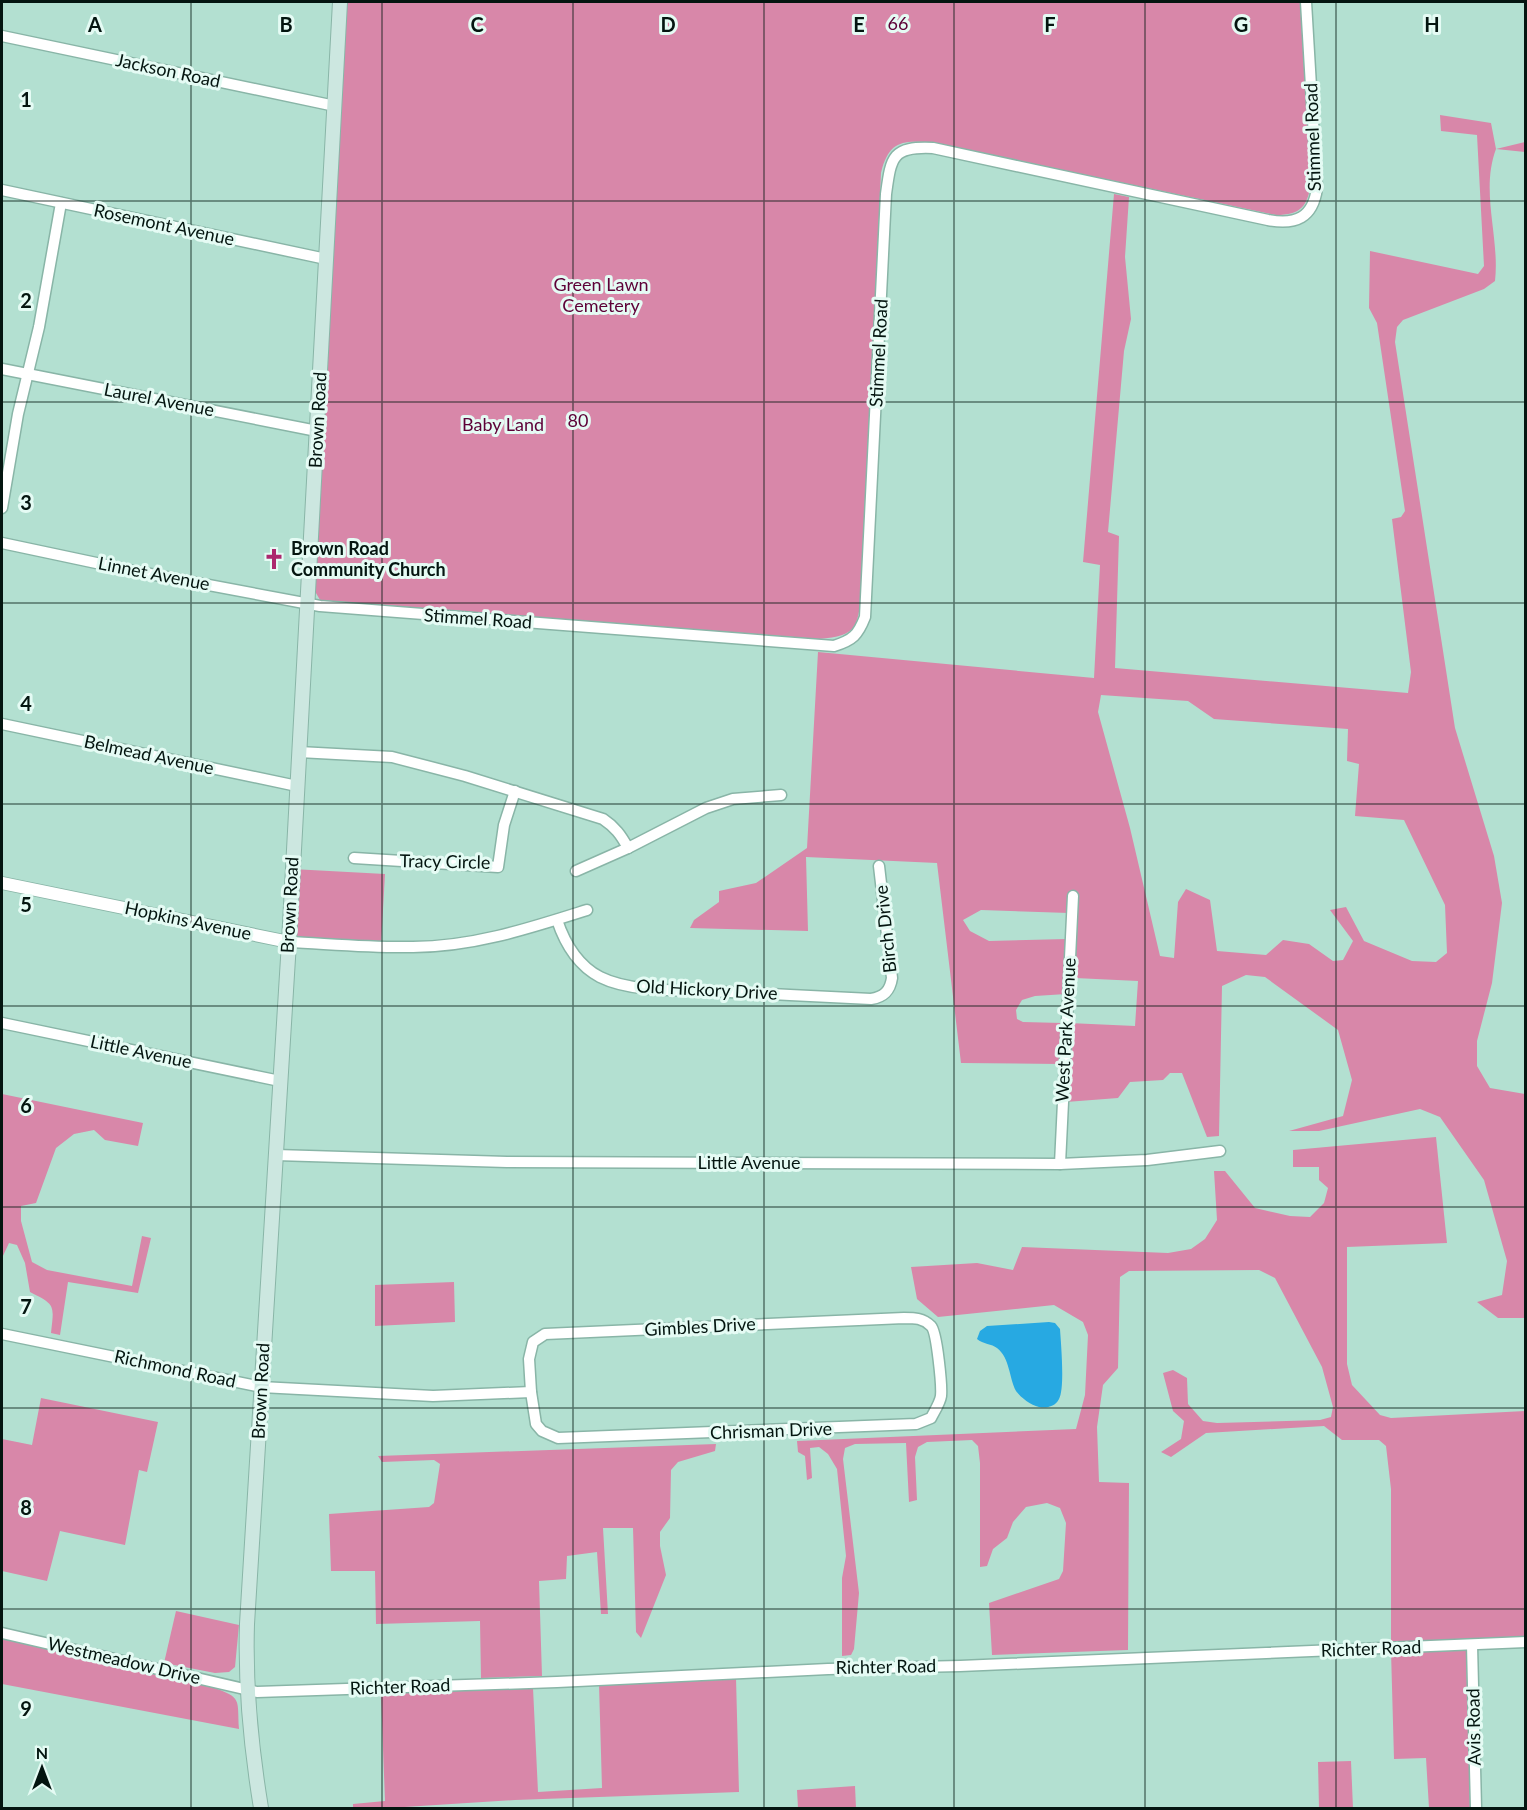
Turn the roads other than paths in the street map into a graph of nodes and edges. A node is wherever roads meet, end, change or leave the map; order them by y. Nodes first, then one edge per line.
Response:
1 (340, 2) edge
2 (1306, 2) edge
3 (2, 36) edge
4 (335, 106) junction
5 (2, 190) edge
6 (61, 203) junction
7 (326, 259) junction
8 (2, 369) edge
9 (27, 374) junction
10 (317, 431) junction
11 (2, 508) edge
12 (2, 543) edge
13 (308, 604) junction
14 (2, 723) edge
15 (299, 752) junction
16 (297, 786) junction
17 (514, 791) junction
18 (781, 795) dead end
19 (628, 848) junction
20 (354, 858) dead end
21 (879, 866) dead end
22 (576, 871) dead end
23 (2, 883) edge
24 (1073, 896) dead end
25 (587, 910) dead end
26 (557, 920) junction
27 (289, 942) junction
28 (887, 992) joint
29 (2, 1023) edge
30 (279, 1081) junction
31 (1220, 1151) dead end
32 (276, 1155) junction
33 (1060, 1164) junction
34 (921, 1318) joint
35 (2, 1334) edge
36 (261, 1387) junction
37 (531, 1392) junction
38 (2, 1633) edge
39 (1526, 1642) edge
40 (1472, 1645) junction
41 (246, 1690) junction
42 (261, 1809) edge
43 (1476, 1809) edge

1 - 4 main road, Brown Road
2 - 13 street, Stimmel Road
3 - 4 street, Jackson Road
4 - 7 main road, Brown Road
5 - 6 street, Rosemont Avenue
6 - 7 street, Rosemont Avenue
6 - 9 street
7 - 10 main road, Brown Road
8 - 9 street, Laurel Avenue
9 - 10 street, Laurel Avenue
9 - 11 street
10 - 13 main road, Brown Road
12 - 13 street, Linnet Avenue
13 - 15 main road, Brown Road
14 - 16 street, Belmead Avenue
15 - 16 main road, Brown Road
15 - 17 street
16 - 27 main road, Brown Road
17 - 19 street
17 - 20 street, Tracy Circle
18 - 19 street
19 - 22 street
21 - 28 street, Birch Drive
23 - 27 street, Hopkins Avenue
24 - 33 street, West Park Avenue
25 - 26 street, Hopkins Avenue
26 - 27 street, Hopkins Avenue
26 - 28 street, Old Hickory Drive
27 - 30 main road, Brown Road
29 - 30 street, Little Avenue
30 - 32 main road, Brown Road
31 - 33 street, Little Avenue
32 - 33 street, Little Avenue
32 - 36 main road, Brown Road
34 - 37 street, Gimbles Drive
34 - 37 street, Chrisman Drive
35 - 36 street, Richmond Road
36 - 37 street, Richmond Road
36 - 41 main road, Brown Road
38 - 41 street, Westmeadow Drive
39 - 40 street, Richter Road
40 - 41 street, Richter Road
40 - 43 street, Avis Road
41 - 42 main road, Brown Road

